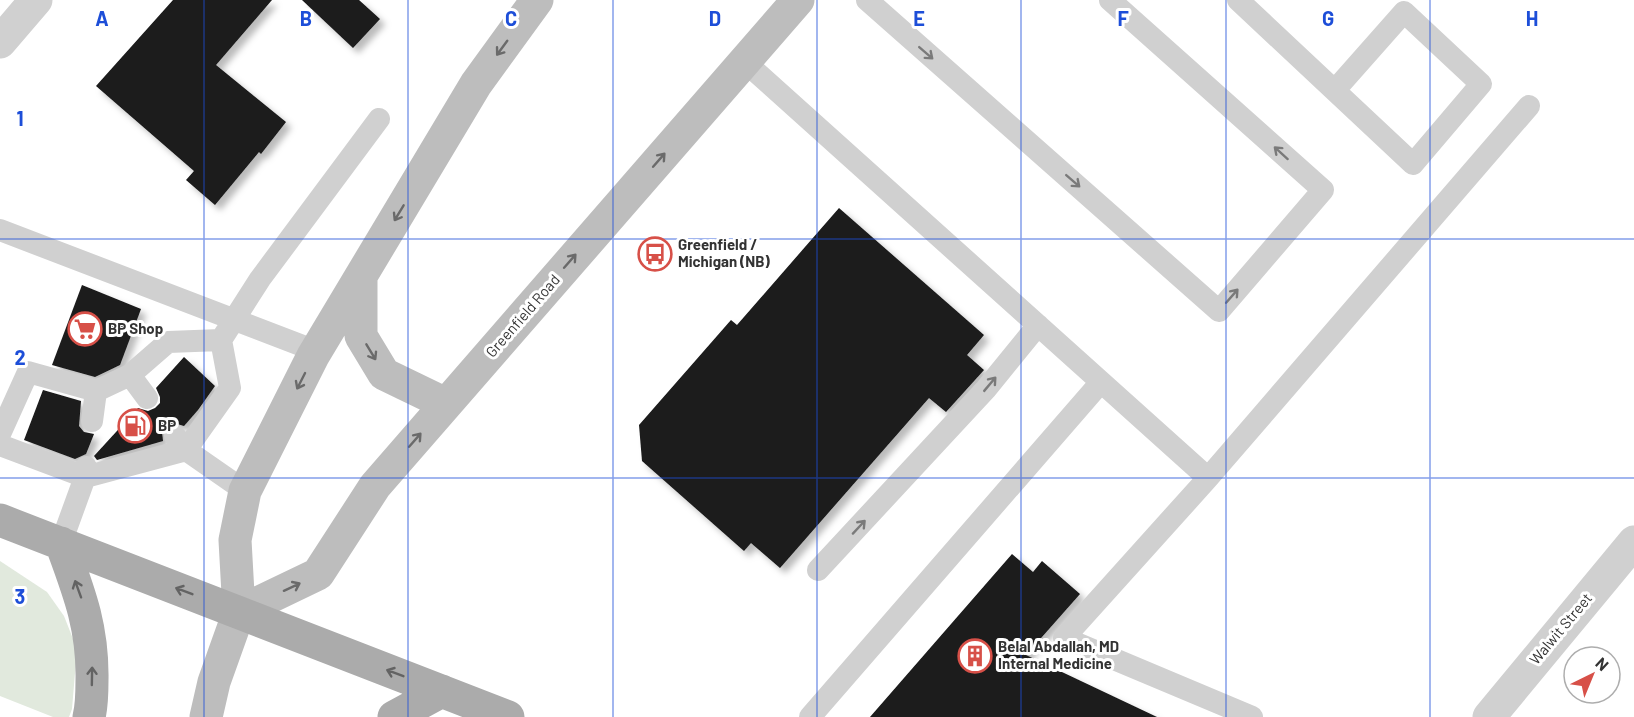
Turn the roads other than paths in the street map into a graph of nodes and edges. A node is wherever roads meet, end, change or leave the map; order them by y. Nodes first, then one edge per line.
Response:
1 (36, 0) edge
2 (537, 0) edge
3 (798, 0) edge
4 (867, 0) edge
5 (1110, 0) edge
6 (1238, 0) edge
7 (0, 42) edge
8 (745, 62) junction
9 (1335, 90) junction
10 (1529, 106) dead end
11 (379, 119) dead end
12 (0, 230) edge
13 (361, 276) junction
14 (232, 320) junction
15 (1038, 326) junction
16 (221, 340) junction
17 (316, 351) junction
18 (130, 375) junction
19 (1101, 382) junction
20 (96, 391) junction
21 (147, 398) dead end
22 (446, 404) junction
23 (92, 421) dead end
24 (0, 434) edge
25 (181, 443) junction
26 (0, 445) edge
27 (85, 472) junction
28 (1208, 478) junction
29 (245, 491) junction
30 (0, 520) edge
31 (1634, 542) edge
32 (61, 543) junction
33 (818, 570) dead end
34 (239, 612) junction
35 (442, 691) junction
36 (89, 717) edge
37 (206, 717) edge
38 (394, 717) edge
39 (508, 717) edge
40 (810, 717) edge
41 (1252, 717) edge
42 (1488, 717) edge

1 - 7 street
2 -> 13 main road
3 - 8 main road, Greenfield Road
4 -> 5 lane
6 - 9 lane
8 - 15 lane
22 -> 8 main road, Greenfield Road
9 - 9 lane
10 - 28 lane
11 - 14 lane
12 - 14 lane
13 - 17 main road
13 -> 22 main road
14 - 16 lane
14 - 17 lane
15 - 19 lane
33 -> 15 lane
16 - 18 lane
16 - 25 lane
17 -> 29 main road
18 - 20 lane
18 - 21 lane
19 - 28 lane
19 - 40 lane
20 - 23 lane
20 - 24 lane
34 -> 22 main road, Greenfield Road
25 - 27 lane
25 - 29 lane
26 - 27 lane
27 - 32 lane
28 - 41 lane
29 - 34 main road
30 - 32 main road
31 - 42 street, Walwit Street
34 -> 32 main road
36 -> 32 main road
35 -> 34 main road
34 - 37 main road
35 - 38 main road
35 - 39 main road

